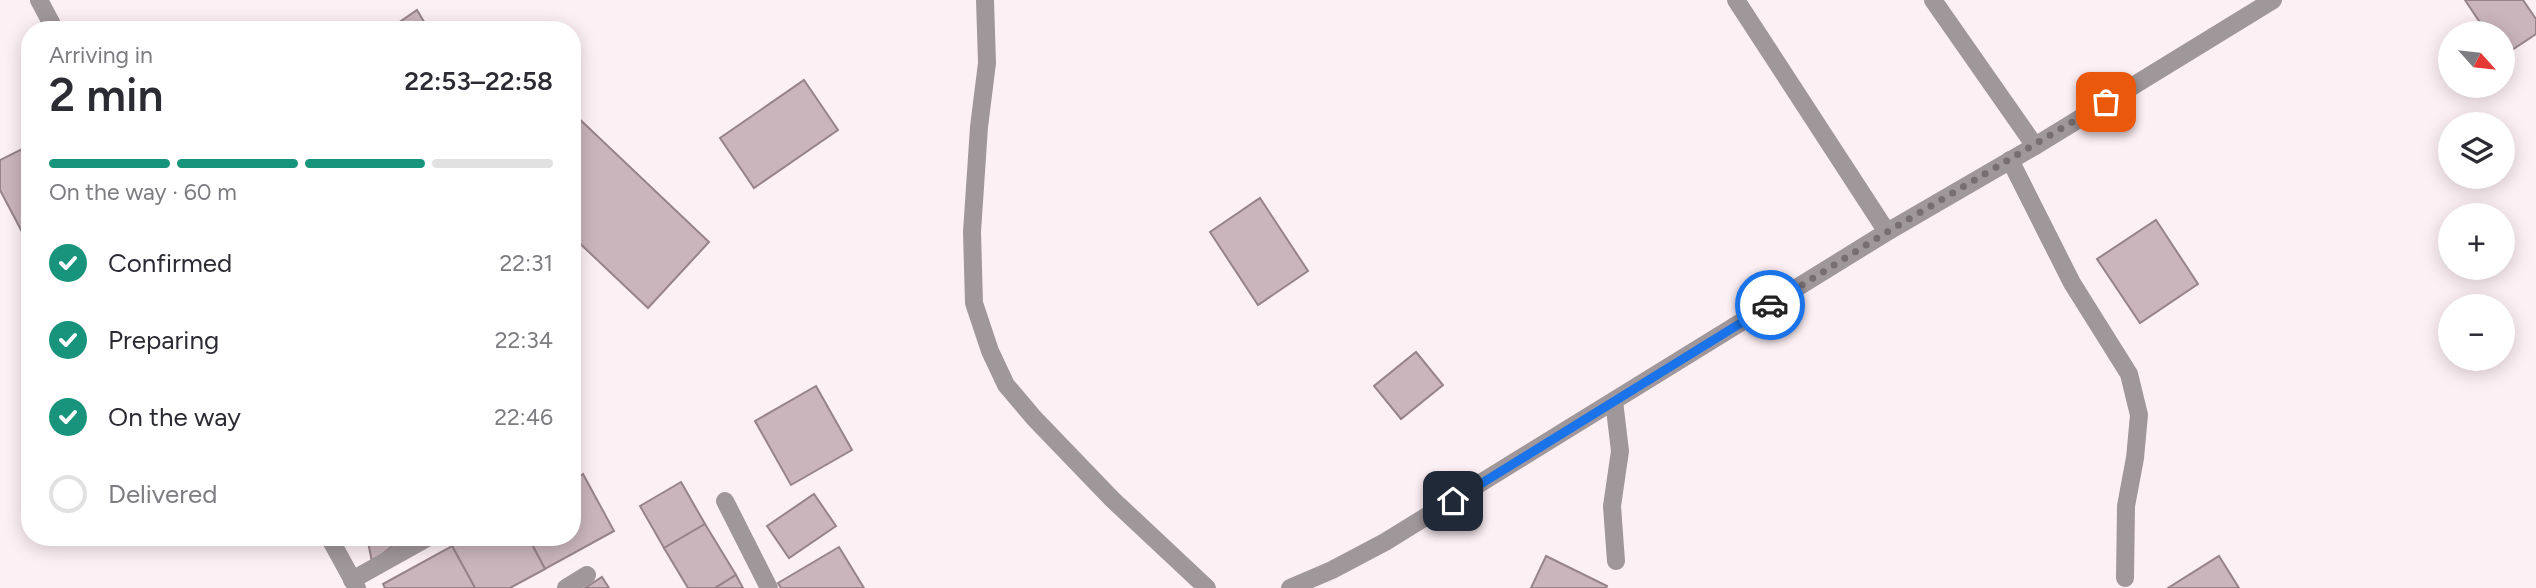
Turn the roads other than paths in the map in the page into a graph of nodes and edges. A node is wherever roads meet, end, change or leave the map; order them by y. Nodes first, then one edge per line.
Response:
1 (39, 0) edge
2 (985, 0) edge
3 (1736, 0) edge
4 (1933, 0) edge
5 (2273, 0) edge
6 (50, 21) edge
7 (2035, 146) junction
8 (2010, 160) junction
9 (1887, 232) junction
10 (1614, 401) junction
11 (725, 501) dead end
12 (334, 546) edge
13 (415, 546) edge
14 (1616, 561) dead end
15 (587, 575) dead end
16 (2125, 578) dead end
17 (355, 584) edge
18 (565, 588) edge
19 (769, 588) edge
20 (1207, 588) edge
21 (1290, 588) edge

1 - 6 street
2 - 20 street
3 - 9 street
4 - 7 street
5 - 7 street
7 - 8 street
8 - 9 street
8 - 16 street
9 - 10 street
10 - 14 street
10 - 21 street
11 - 19 street
12 - 17 street
13 - 17 street
15 - 18 street

